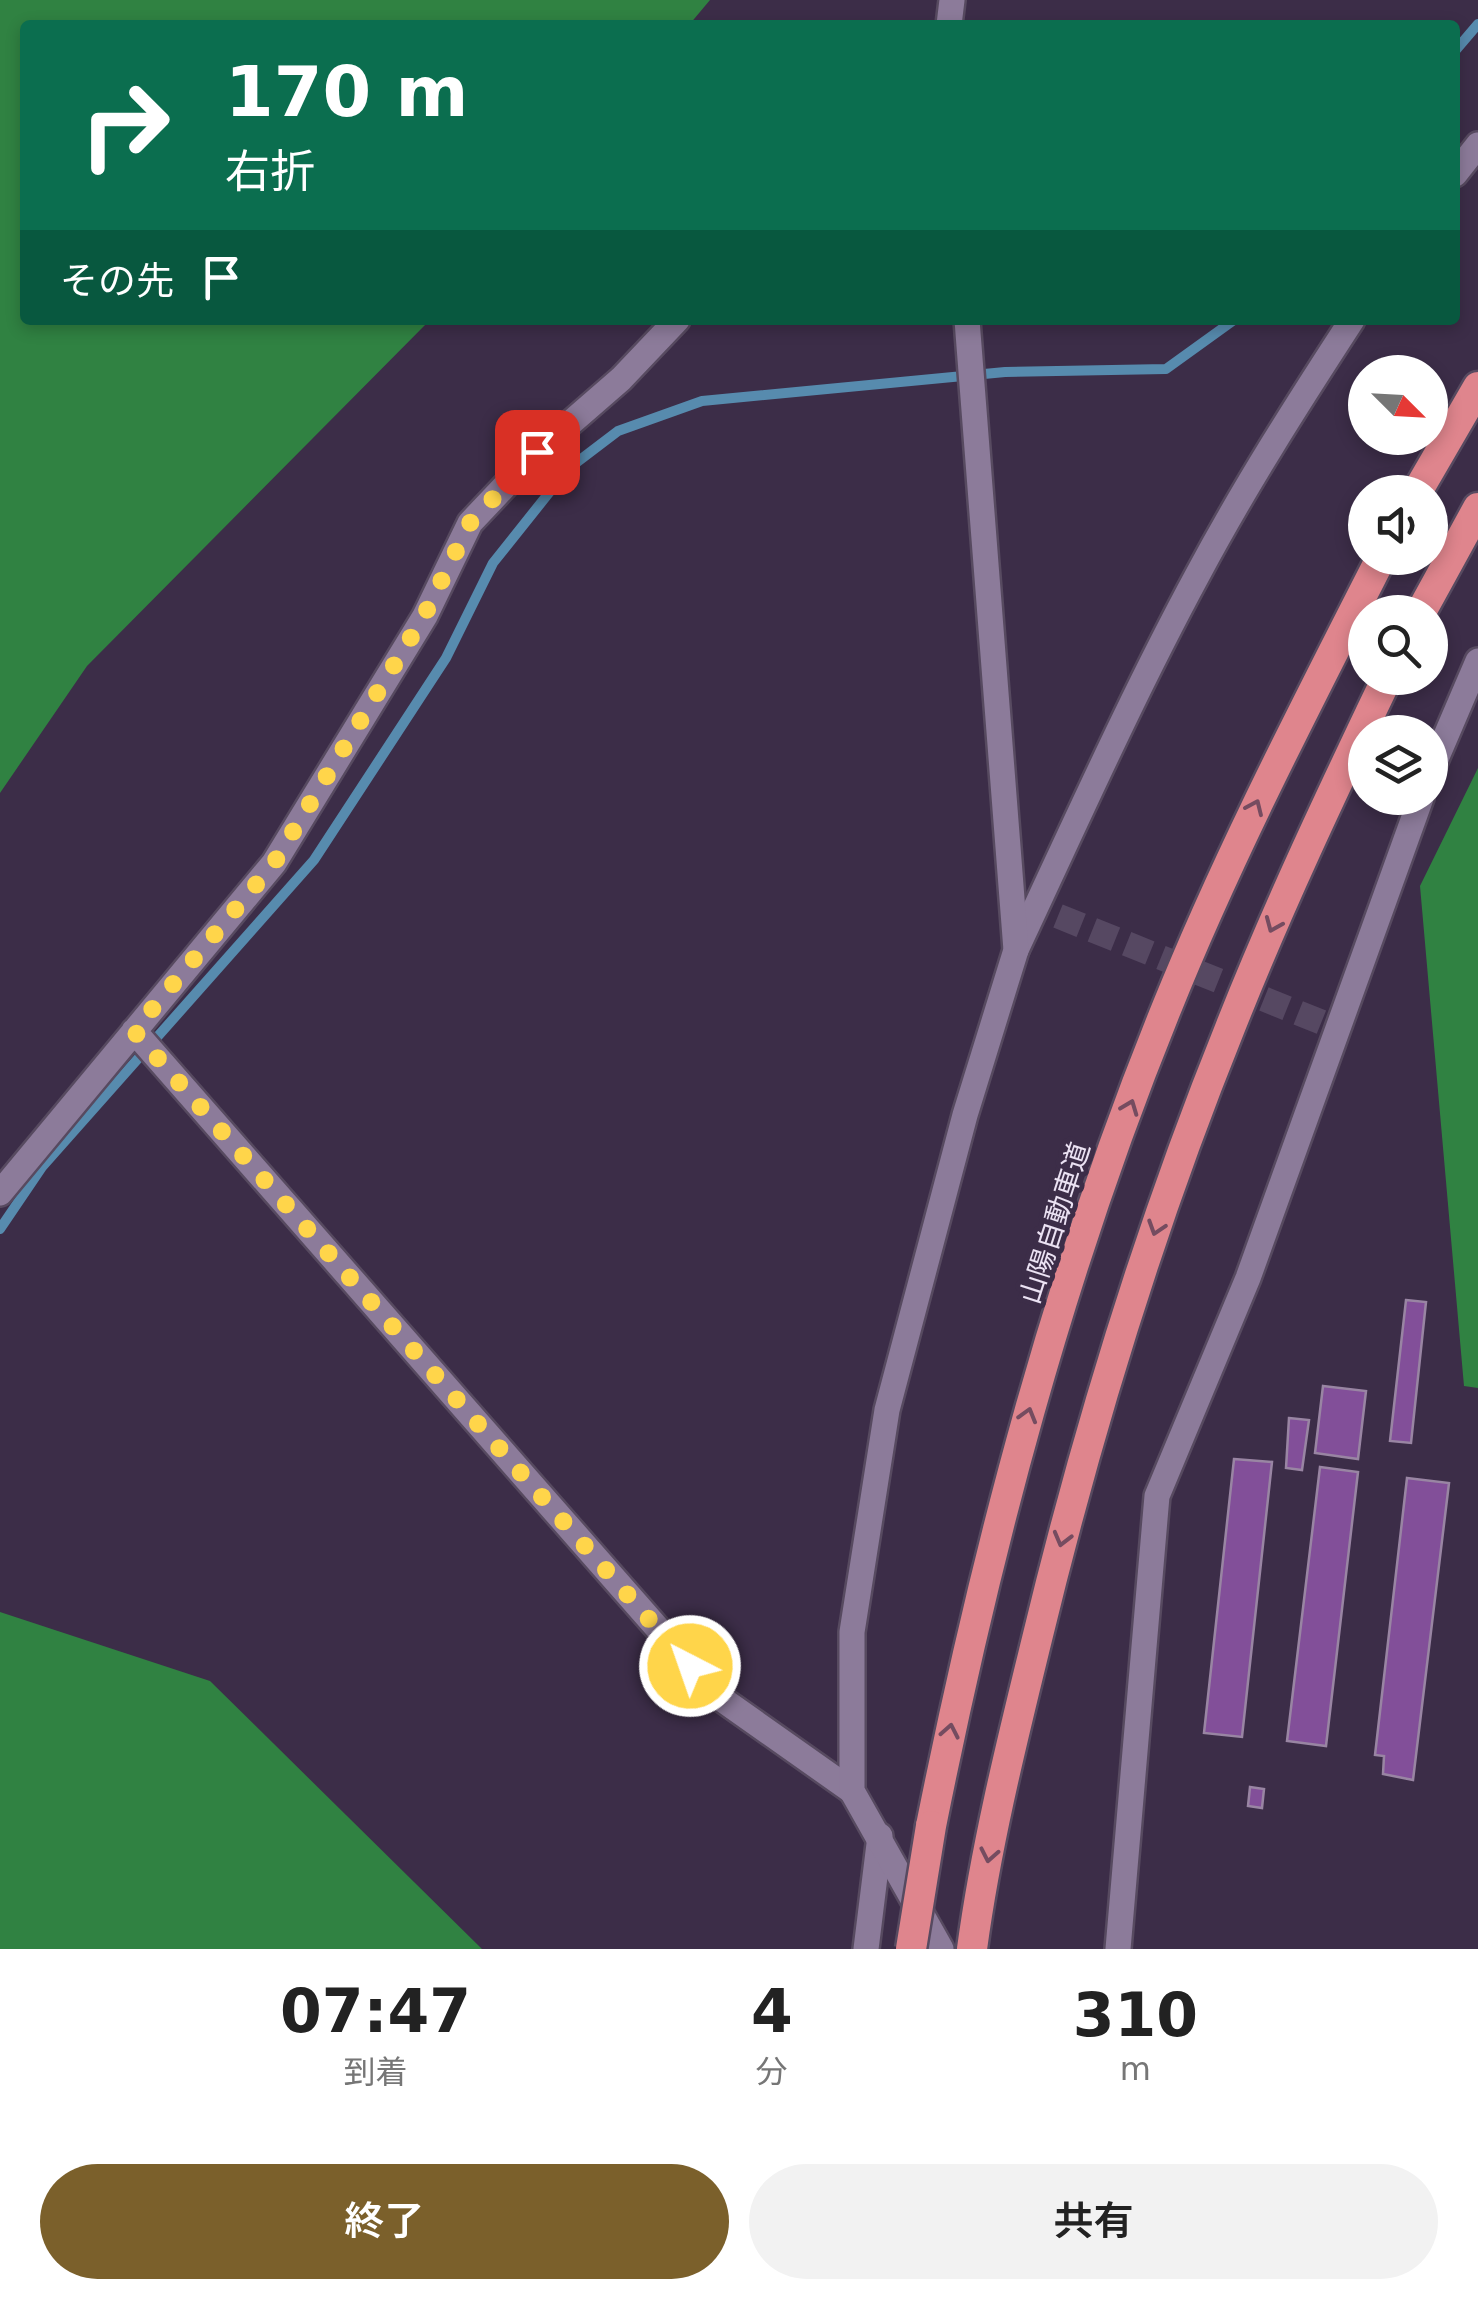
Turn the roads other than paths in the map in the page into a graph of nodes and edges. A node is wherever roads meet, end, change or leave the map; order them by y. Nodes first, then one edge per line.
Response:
1 (1478, 145) edge
2 (1460, 168) edge
3 (672, 325) edge
4 (967, 325) edge
5 (1349, 325) edge
6 (1478, 386) edge
7 (1427, 475) edge
8 (1478, 508) edge
9 (1372, 575) edge
10 (1430, 595) edge
11 (1478, 661) edge
12 (1380, 695) edge
13 (1448, 731) edge
14 (1415, 815) edge
15 (1016, 950) junction
16 (134, 1031) junction
17 (0, 1193) edge
18 (852, 1791) junction
19 (880, 1836) junction
20 (973, 1938) edge
21 (866, 1949) edge
22 (911, 1949) edge
23 (941, 1949) edge
24 (1118, 1949) edge

1 - 2 street
3 - 16 street
4 - 15 street
5 - 15 street
6 - 7 highway
8 - 10 highway
22 -> 9 highway, 山陽自動車道, bridge
11 - 13 street
12 -> 20 highway
14 - 24 street
15 - 18 street
16 - 17 street
16 - 18 street
18 - 19 street
19 - 21 street
19 - 23 street

